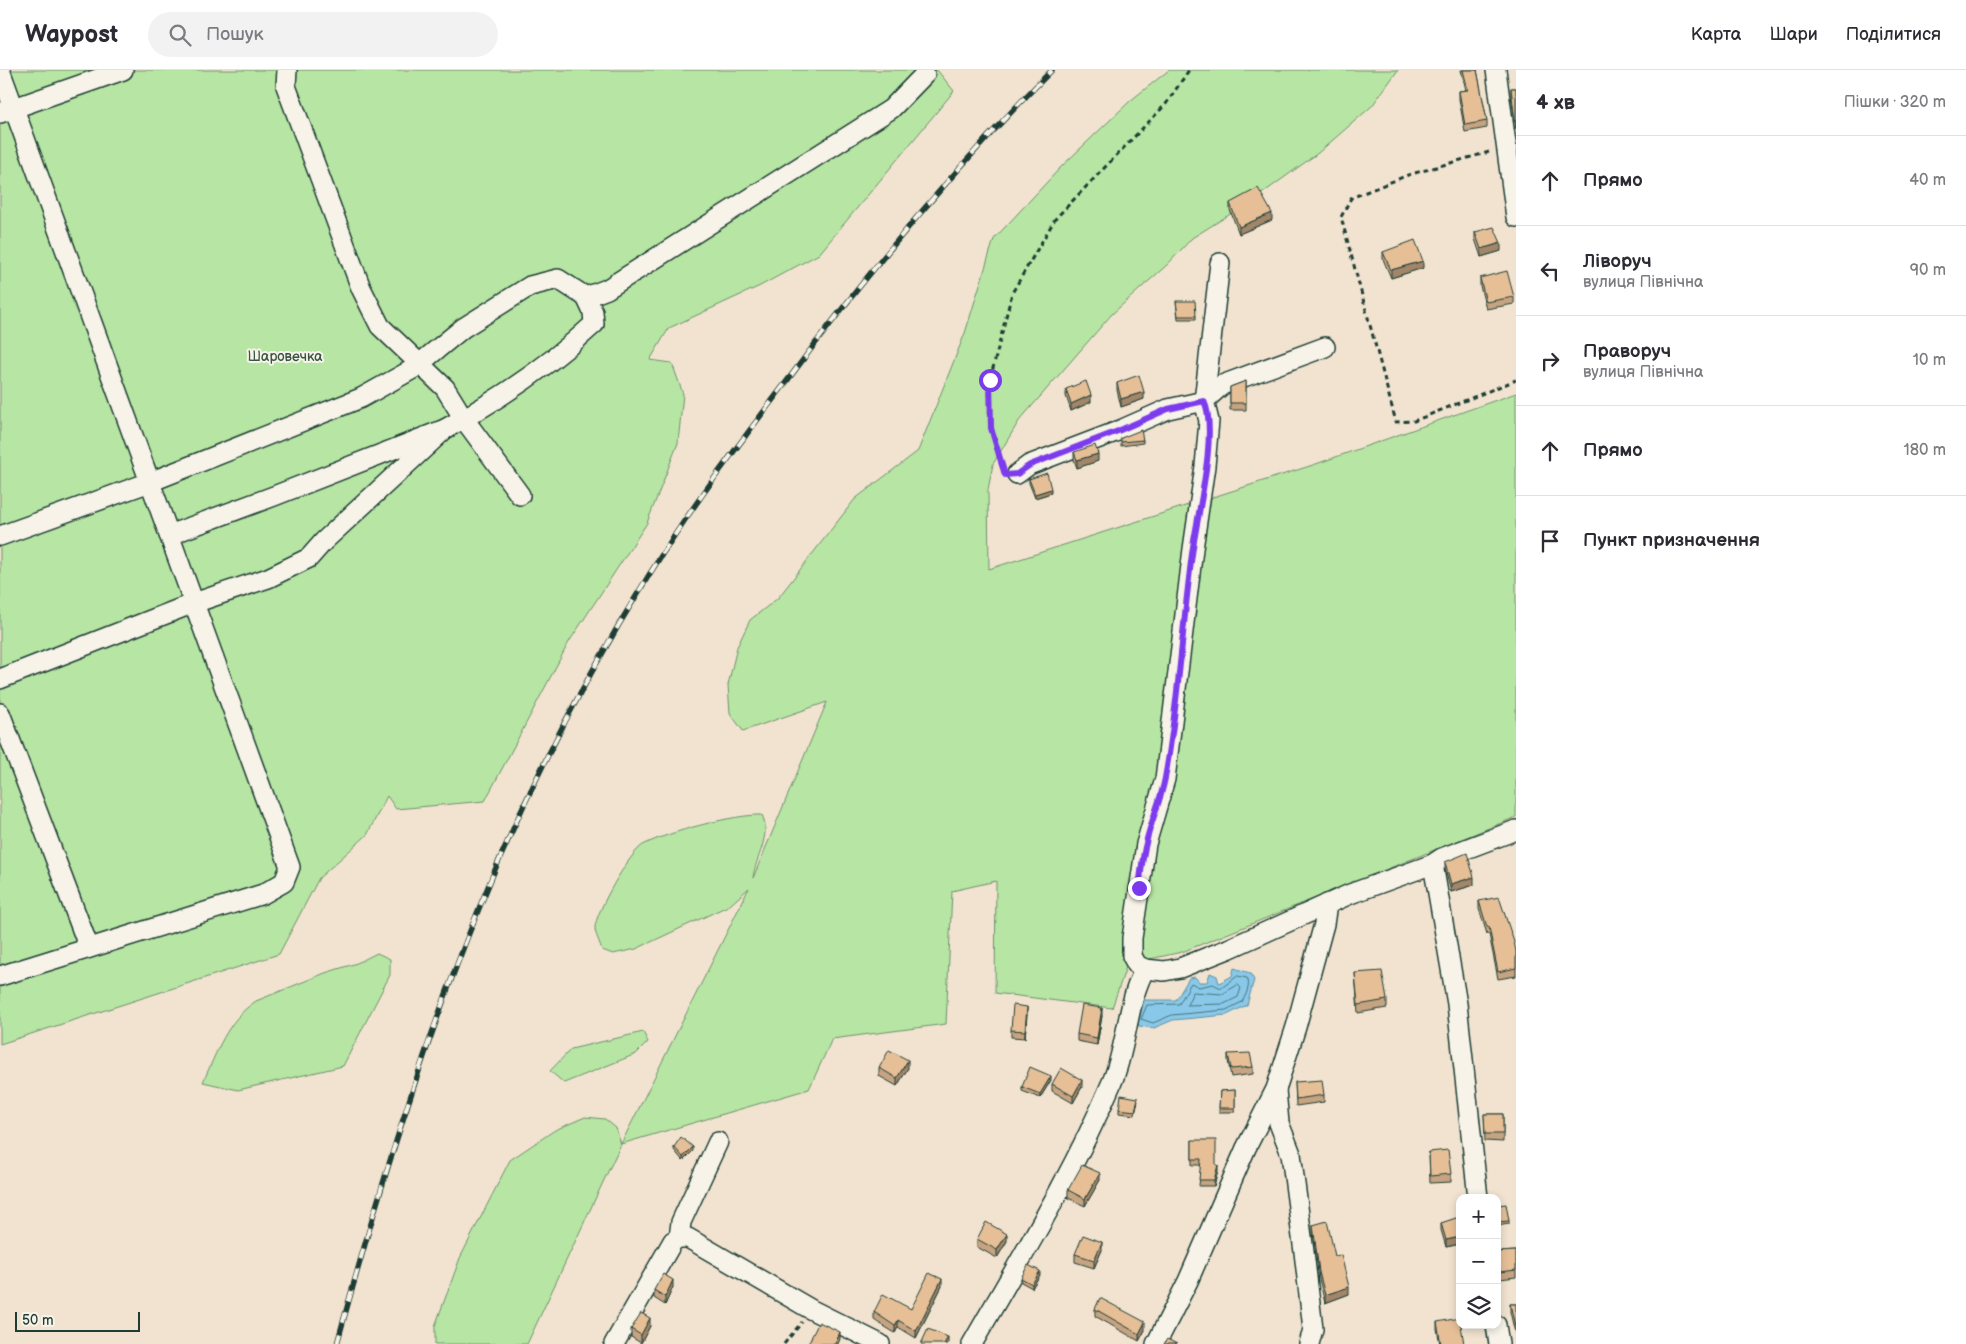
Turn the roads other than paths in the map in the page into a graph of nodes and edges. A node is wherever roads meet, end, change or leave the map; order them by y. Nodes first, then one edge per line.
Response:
1 (0, 70) edge
2 (124, 70) edge
3 (287, 70) edge
4 (1496, 70) edge
5 (925, 74) dead end
6 (7, 110) edge
7 (1516, 217) edge
8 (1220, 263) dead end
9 (586, 297) junction
10 (1325, 347) dead end
11 (421, 363) junction
12 (1204, 401) junction
13 (464, 419) junction
14 (445, 429) junction
15 (1017, 474) road end
16 (150, 482) junction
17 (520, 495) dead end
18 (169, 534) junction
19 (0, 536) edge
20 (194, 604) junction
21 (0, 679) edge
22 (0, 713) edge
23 (1516, 830) edge
24 (1434, 864) junction
25 (1327, 904) junction
26 (89, 948) junction
27 (1145, 969) junction
28 (0, 976) edge
29 (1276, 1089) junction
30 (718, 1142) dead end
31 (1478, 1194) edge
32 (679, 1238) junction
33 (1497, 1329) edge
34 (614, 1344) edge
35 (880, 1344) edge
36 (972, 1344) edge
37 (1156, 1344) edge
38 (1309, 1344) edge
39 (1499, 1344) edge

1 - 6 street
2 - 6 street
3 - 11 street
4 - 7 street
5 - 9 street
6 - 16 street
8 - 12 street
9 - 11 street
9 - 13 street
10 - 12 street
11 - 13 street
11 - 16 street
12 - 15 street
12 - 27 street
13 - 14 street
13 - 17 street
14 - 18 street
14 - 20 street
16 - 18 street
16 - 19 street
18 - 20 street
20 - 21 street
20 - 26 street
22 - 26 street
23 - 24 street
24 - 25 street
24 - 31 street
25 - 27 street
25 - 29 street
26 - 28 street
27 - 36 street
29 - 37 street
29 - 38 street
30 - 32 street
32 - 34 street
32 - 35 street
33 - 39 street

